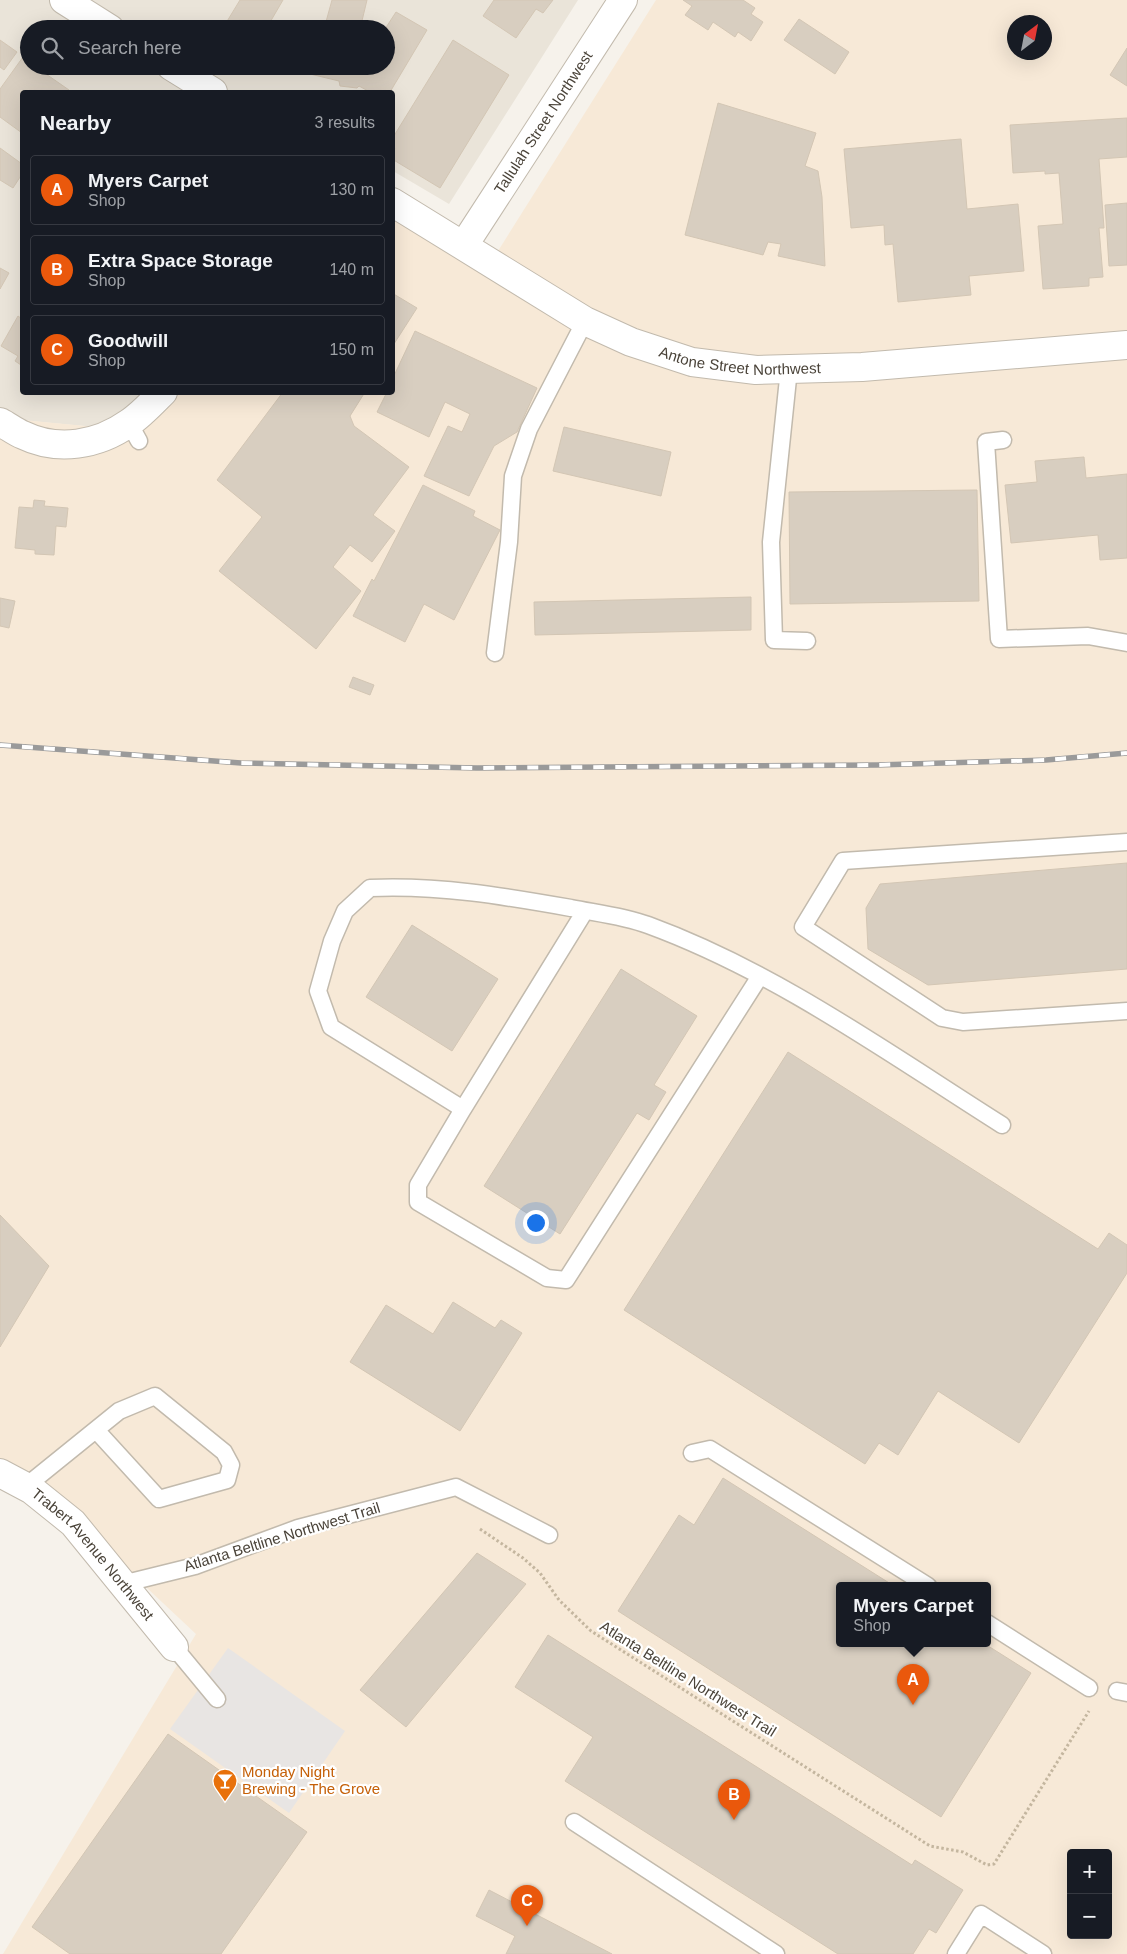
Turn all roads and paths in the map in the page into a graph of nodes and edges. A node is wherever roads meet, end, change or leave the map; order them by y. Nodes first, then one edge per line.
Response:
1 (64, 0) edge
2 (623, 0) edge
3 (96, 20) edge
4 (186, 75) edge
5 (210, 90) edge
6 (395, 204) edge
7 (464, 246) junction
8 (585, 321) junction
9 (1127, 345) edge
10 (789, 369) junction
11 (161, 395) edge
12 (0, 422) edge
13 (1003, 440) dead end
14 (807, 641) dead end
15 (1127, 643) edge
16 (495, 653) dead end
17 (1127, 842) edge
18 (585, 911) junction
19 (760, 976) junction
20 (1127, 1011) edge
21 (463, 1108) junction
22 (1002, 1125) dead end
23 (96, 1430) junction
24 (692, 1453) dead end
25 (0, 1473) edge
26 (25, 1486) junction
27 (472, 1524) dead end
28 (549, 1535) dead end
29 (922, 1582) edge
30 (122, 1584) junction
31 (991, 1627) edge
32 (174, 1647) joint
33 (1089, 1688) dead end
34 (217, 1699) dead end
35 (1092, 1706) dead end
36 (574, 1822) dead end
37 (776, 1954) edge
38 (956, 1954) edge
39 (1043, 1954) edge

1 - 3 street
2 - 7 street, Tallulah Street Northwest
4 - 5 street
6 - 7 street, Antone Street Northwest
7 - 8 street, Antone Street Northwest
8 - 10 street, Antone Street Northwest
8 - 16 lane
9 - 10 street, Antone Street Northwest
10 - 14 lane
11 - 12 street
13 - 15 lane
17 - 20 lane
18 - 19 lane
18 - 21 lane
18 - 21 lane
19 - 21 lane
19 - 22 lane
23 - 23 lane
23 - 26 lane
24 - 29 lane
25 - 26 street, Trabert Avenue Northwest
26 - 30 street, Trabert Avenue Northwest
27 - 35 path, Atlanta Beltline Northwest Trail
28 - 30 lane
30 - 32 street, Trabert Avenue Northwest
31 - 33 lane
32 - 34 lane
36 - 37 lane
38 - 39 lane

